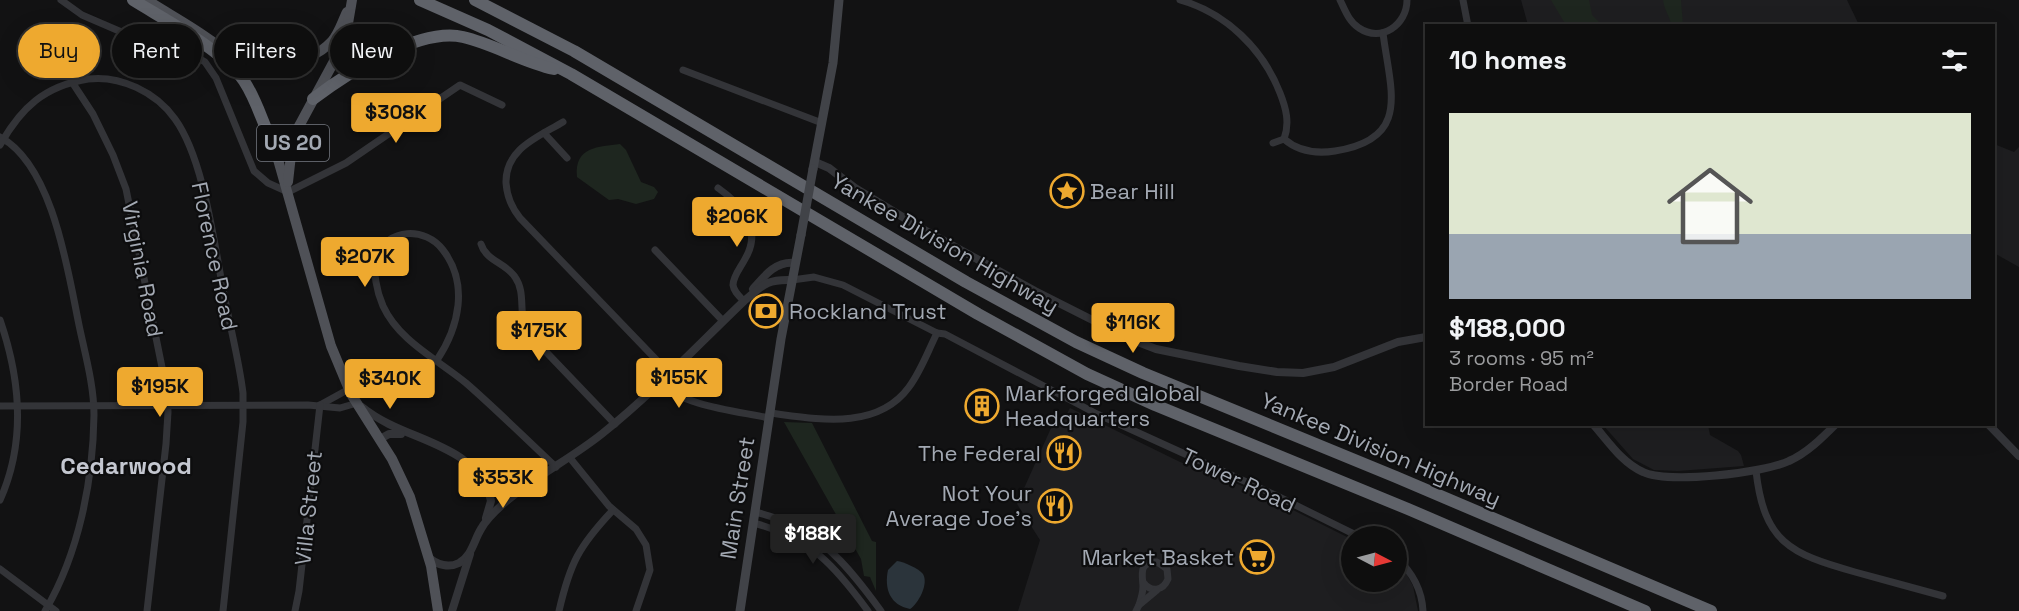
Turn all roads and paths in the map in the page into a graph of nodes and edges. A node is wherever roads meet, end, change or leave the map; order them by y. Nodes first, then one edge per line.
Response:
1 (61, 0) edge
2 (133, 0) edge
3 (147, 0) edge
4 (420, 0) edge
5 (475, 0) edge
6 (483, 0) edge
7 (839, 0) edge
8 (1180, 0) edge
9 (1340, 0) edge
10 (1407, 0) edge
11 (1463, 0) edge
12 (351, 2) edge
13 (494, 9) junction
14 (1468, 24) edge
15 (1383, 33) junction
16 (214, 44) edge
17 (318, 52) edge
18 (683, 69) dead end
19 (571, 74) junction
20 (248, 78) edge
21 (72, 82) junction
22 (313, 99) junction
23 (502, 105) dead end
24 (563, 122) dead end
25 (822, 123) junction
26 (544, 133) junction
27 (1284, 139) junction
28 (1, 140) edge
29 (1273, 143) dead end
30 (274, 148) junction
31 (567, 158) dead end
32 (814, 165) junction
33 (718, 188) dead end
34 (288, 192) junction
35 (481, 244) dead end
36 (655, 250) dead end
37 (795, 262) junction
38 (792, 280) junction
39 (744, 301) junction
40 (0, 320) edge
41 (723, 321) junction
42 (937, 333) junction
43 (1425, 337) edge
44 (436, 360) junction
45 (669, 373) junction
46 (659, 382) junction
47 (349, 389) junction
48 (357, 403) junction
49 (244, 405) junction
50 (320, 405) junction
51 (0, 406) edge
52 (18, 406) junction
53 (94, 406) junction
54 (168, 406) junction
55 (770, 416) junction
56 (615, 424) junction
57 (1595, 426) edge
58 (1834, 426) edge
59 (1990, 426) edge
60 (411, 435) junction
61 (380, 439) junction
62 (2019, 456) edge
63 (570, 458) junction
64 (556, 468) junction
65 (1756, 471) junction
66 (486, 484) junction
67 (520, 490) junction
68 (0, 500) edge
69 (613, 510) junction
70 (755, 512) junction
71 (753, 523) junction
72 (1341, 528) edge
73 (479, 532) junction
74 (473, 545) junction
75 (429, 558) junction
76 (0, 569) edge
77 (1407, 570) edge
78 (1143, 582) junction
79 (1157, 590) junction
80 (1944, 596) dead end
81 (47, 608) edge
82 (1138, 608) edge
83 (297, 609) edge
84 (56, 611) edge
85 (147, 611) edge
86 (223, 611) edge
87 (438, 611) edge
88 (452, 611) edge
89 (559, 611) edge
90 (636, 611) edge
91 (740, 611) edge
92 (868, 611) edge
93 (881, 611) edge
94 (1423, 611) edge
95 (1645, 611) edge
96 (1711, 611) edge

1 - 34 street
2 - 30 highway
3 - 16 main road, US 20
4 - 19 highway, Yankee Division Highway
5 - 13 highway, Yankee Division Highway
6 - 13 highway
7 - 25 main road, Main Street
8 - 27 street
9 - 15 street
10 - 15 street
11 - 14 street
12 - 17 main road
12 - 22 main road, US 20
13 - 96 highway, Yankee Division Highway
15 - 27 street
18 - 25 street
19 - 22 highway
19 - 95 highway, Yankee Division Highway
20 - 30 main road, US 20
21 - 28 street, Florence Road
21 - 49 street, Florence Road
21 - 54 street, Virginia Road
22 - 34 main road, US 20
23 - 34 street
24 - 26 street
25 - 32 main road, Main Street
26 - 31 street
26 - 45 street
27 - 29 street
28 - 53 street
30 - 34 main road, US 20
32 - 37 main road, Main Street, bridge
32 - 43 street
33 - 39 street
34 - 47 main road, US 20
35 - 56 street
36 - 41 street
37 - 38 main road, Main Street
37 - 39 street
38 - 39 street
38 - 42 street, Tower Road
38 - 55 main road, Main Street
39 - 41 street
40 - 52 street
41 - 45 street
42 - 55 street
42 - 72 street, Tower Road
44 - 44 street
44 - 64 street
45 - 46 street
46 - 55 street
46 - 56 street
47 - 48 main road, US 20
47 - 50 street
48 - 50 street
48 - 60 street
48 - 61 main road, US 20
49 - 50 street
49 - 54 street
49 - 86 street, Florence Road
50 - 83 street, Villa Street
51 - 52 street
52 - 53 street
52 - 68 street
53 - 54 street
53 - 81 street
54 - 85 street, Virginia Road
55 - 70 main road, Main Street
56 - 63 street
57 - 65 street
58 - 65 street
59 - 62 street
60 - 61 street
60 - 66 street
61 - 75 main road, US 20
63 - 64 street
63 - 69 street
64 - 67 street
65 - 80 street
66 - 67 street
66 - 73 street
67 - 73 street
69 - 89 street
69 - 90 street
70 - 71 main road, Main Street
70 - 93 street
71 - 91 main road, Main Street
71 - 92 street
73 - 74 street
74 - 75 street
74 - 88 street
75 - 87 main road, US 20
76 - 81 street
77 - 94 street
78 - 79 street
78 - 79 street
78 - 82 street
79 - 82 street
81 - 84 street

